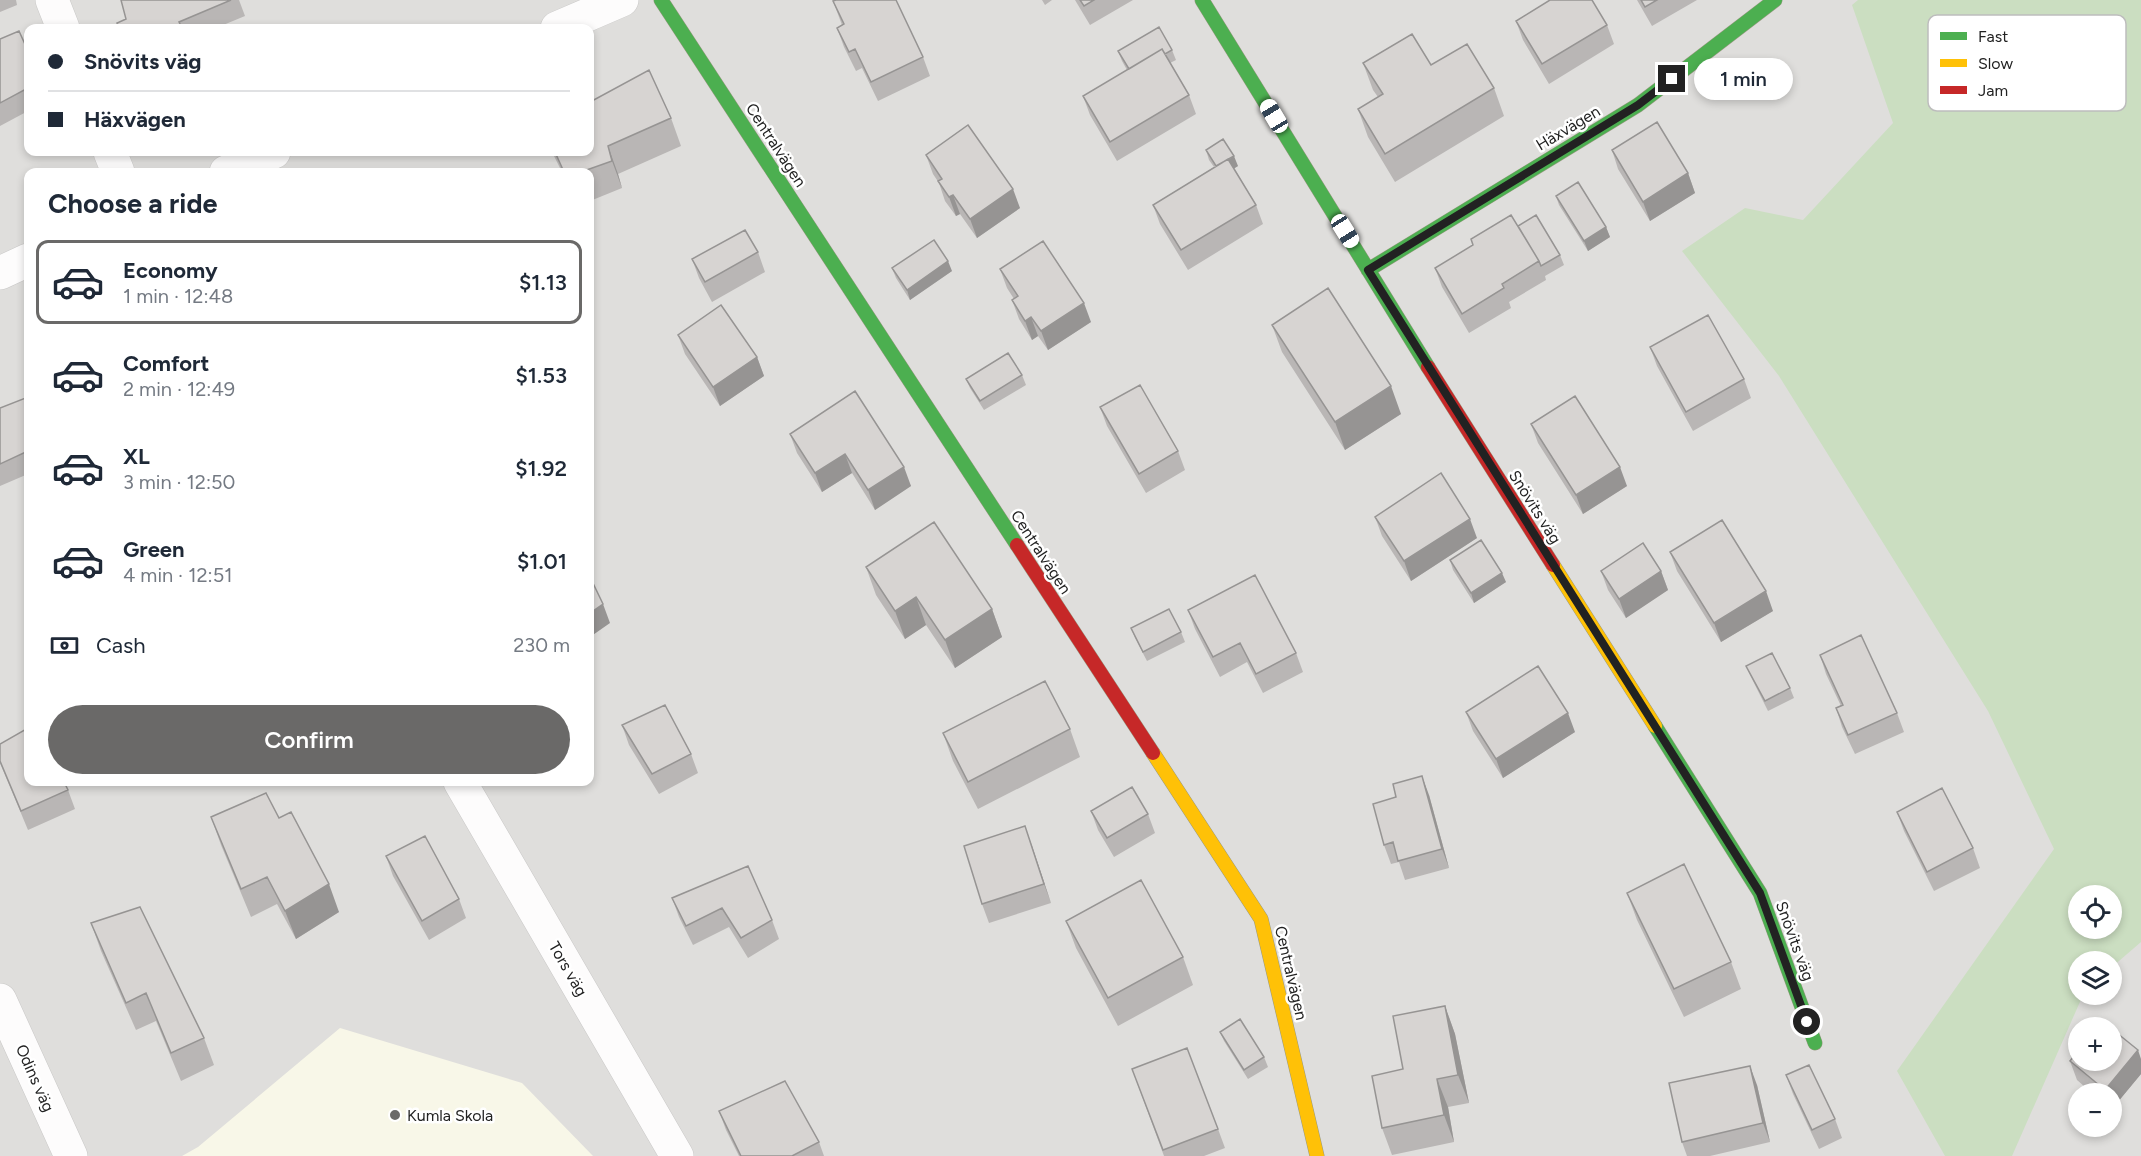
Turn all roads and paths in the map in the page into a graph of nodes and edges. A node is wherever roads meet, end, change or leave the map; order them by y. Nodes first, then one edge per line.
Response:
1 (52, 0) edge
2 (622, 0) edge
3 (661, 0) edge
4 (1202, 0) edge
5 (1775, 0) edge
6 (61, 24) edge
7 (566, 24) edge
8 (264, 156) edge
9 (236, 168) edge
10 (24, 262) edge
11 (1368, 270) junction
12 (0, 273) edge
13 (462, 786) edge
14 (0, 1000) edge
15 (1815, 1043) dead end
16 (71, 1156) edge
17 (677, 1156) edge
18 (1317, 1156) edge

1 - 6 street
2 - 7 street
3 - 18 street, Centralvägen
4 - 11 street, Snövits väg
5 - 11 street, Häxvägen
8 - 9 street
10 - 12 street
11 - 15 street, Snövits väg
13 - 17 street, Tors väg
14 - 16 street, Odins väg

